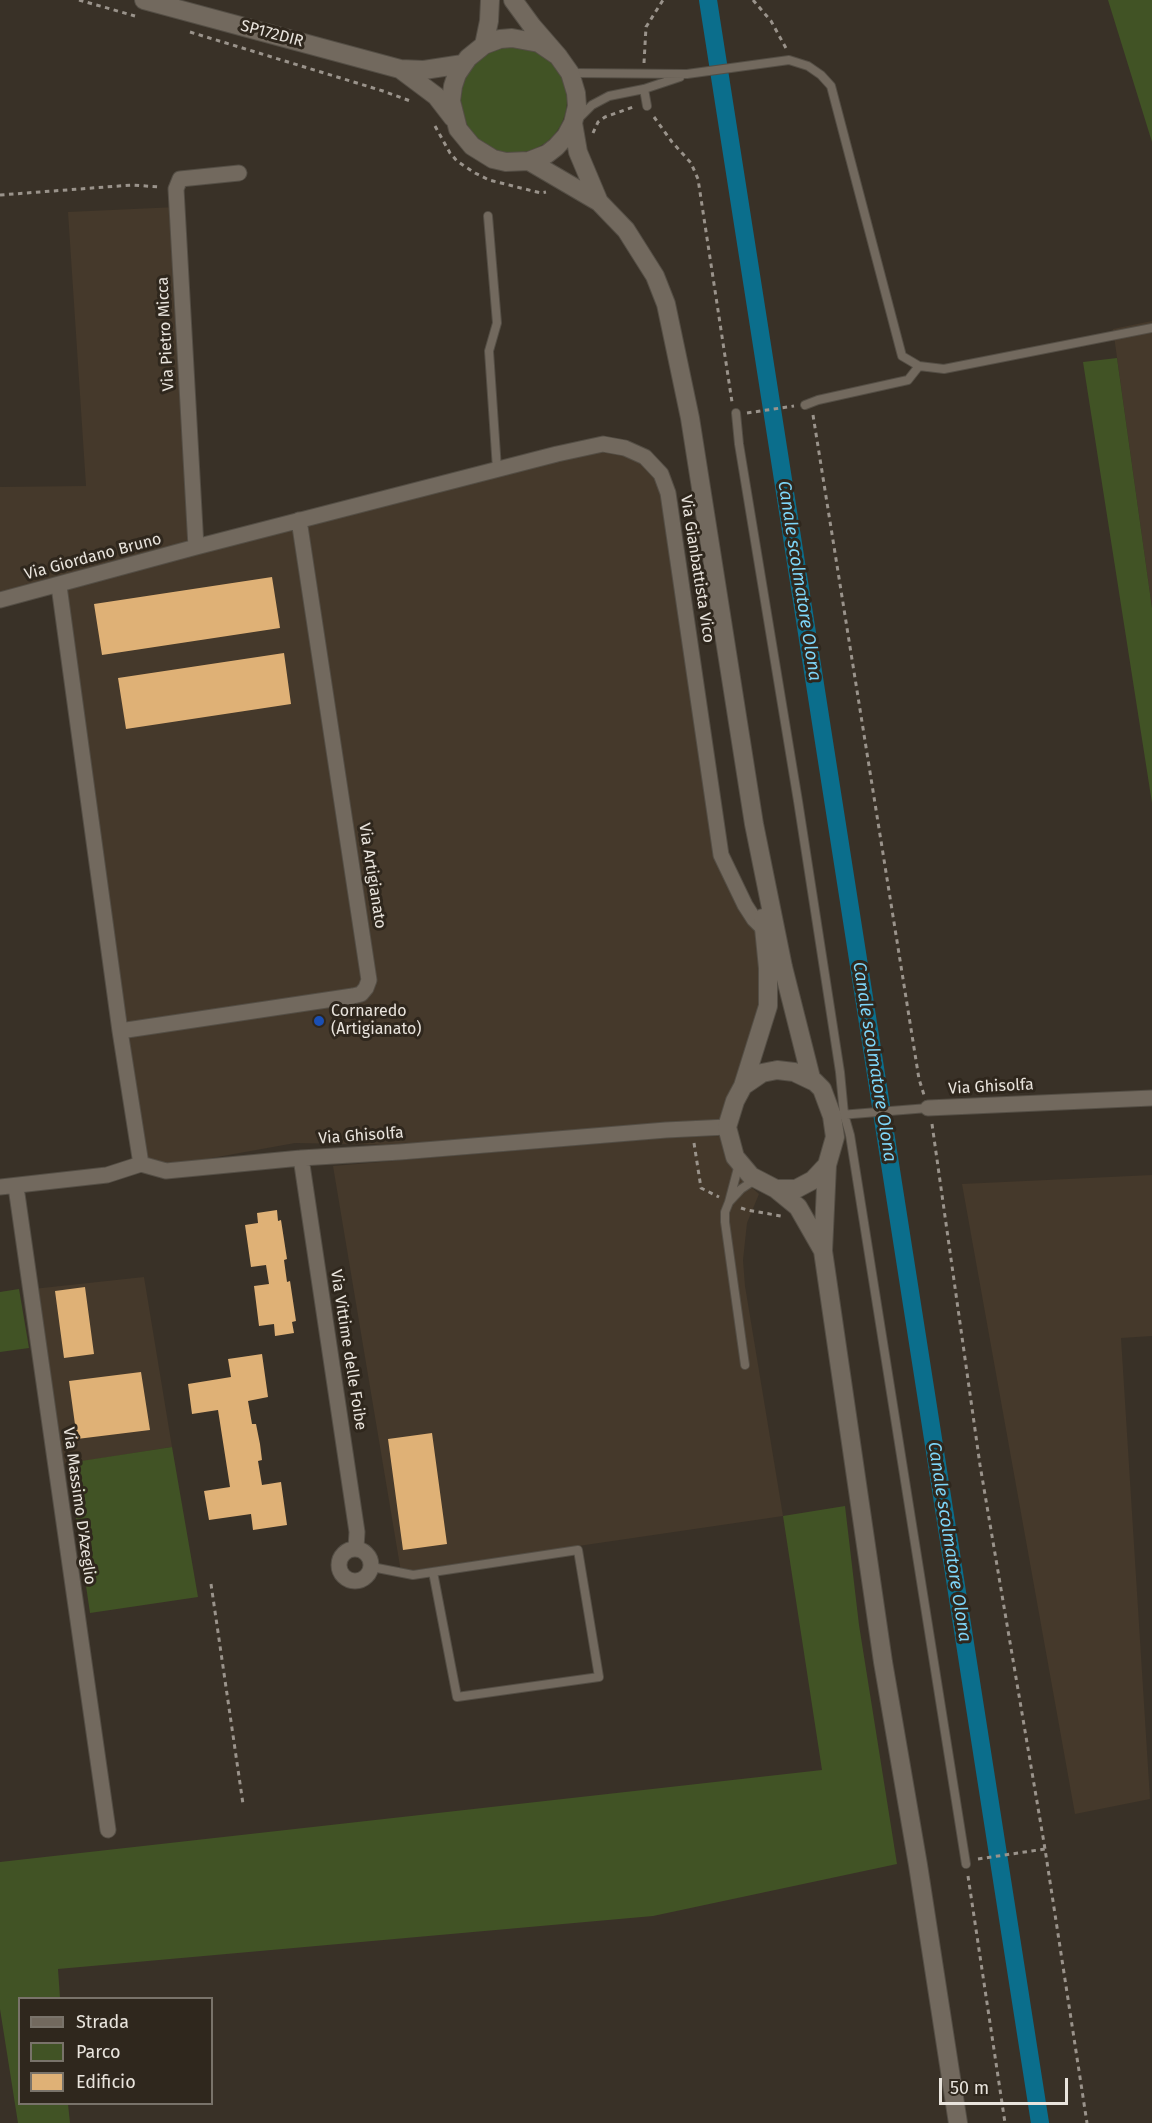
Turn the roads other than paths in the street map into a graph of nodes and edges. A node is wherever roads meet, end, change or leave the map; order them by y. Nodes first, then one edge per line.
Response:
1 (144, 0) edge
2 (490, 0) edge
3 (513, 0) edge
4 (484, 45) junction
5 (558, 56) junction
6 (463, 64) junction
7 (400, 69) junction
8 (570, 73) junction
9 (687, 74) junction
10 (644, 89) junction
11 (647, 106) dead end
12 (454, 119) junction
13 (573, 123) junction
14 (529, 161) junction
15 (239, 173) dead end
16 (599, 202) junction
17 (488, 216) dead end
18 (1152, 328) edge
19 (919, 366) junction
20 (805, 405) road end
21 (736, 414) dead end
22 (497, 469) junction
23 (299, 520) junction
24 (196, 547) junction
25 (59, 586) junction
26 (0, 600) edge
27 (754, 824) junction
28 (764, 929) junction
29 (120, 1031) junction
30 (811, 1078) junction
31 (742, 1086) junction
32 (1152, 1098) edge
33 (928, 1108) joint
34 (838, 1115) junction
35 (727, 1127) junction
36 (301, 1158) junction
37 (740, 1162) junction
38 (141, 1164) junction
39 (827, 1165) junction
40 (756, 1179) junction
41 (8, 1187) edge
42 (776, 1189) junction
43 (729, 1202) junction
44 (823, 1251) junction
45 (745, 1365) dead end
46 (356, 1548) junction
47 (372, 1567) junction
48 (433, 1572) junction
49 (108, 1830) dead end
50 (966, 1864) road end
51 (958, 2123) edge

1 - 7 main road, SP172DIR
2 - 4 main road
3 - 5 main road
4 - 5 main road
4 - 6 main road
5 - 8 main road
6 - 7 main road
6 - 12 main road
7 - 12 main road
8 - 9 lane
8 - 13 main road
9 - 10 lane
9 - 19 lane
10 - 11 lane
10 - 13 lane
12 - 14 main road
13 - 14 main road
13 - 16 main road
14 - 16 main road
15 - 24 street, Via Pietro Micca
16 - 27 main road
17 - 22 lane
18 - 19 lane
19 - 20 lane
21 - 34 lane
22 - 23 street, Via Gianbattista Vico
22 - 28 street, Via Gianbattista Vico
23 - 24 street, Via Gianbattista Vico
23 - 29 street, Via Artigianato
24 - 25 street, Via Giordano Bruno
25 - 26 street, Via Giordano Bruno
25 - 29 street
27 - 28 main road
27 - 30 main road
28 - 31 main road
29 - 38 street
30 - 31 main road
30 - 34 main road
31 - 35 main road
32 - 33 street, Via Ghisolfa
33 - 34 lane, Via Ghisolfa
34 - 39 main road
34 - 50 lane
35 - 36 street, Via Ghisolfa
35 - 37 main road
36 - 38 street, Via Ghisolfa
36 - 46 street, Via Vittime delle Foibe
37 - 40 main road
37 - 43 lane
38 - 41 street
39 - 42 main road
39 - 44 main road
40 - 42 main road
40 - 43 lane
41 - 49 street, Via Massimo D'Azeglio
42 - 44 main road
43 - 45 lane
44 - 51 main road
46 - 47 street
46 - 47 street
47 - 48 lane
48 - 48 lane

